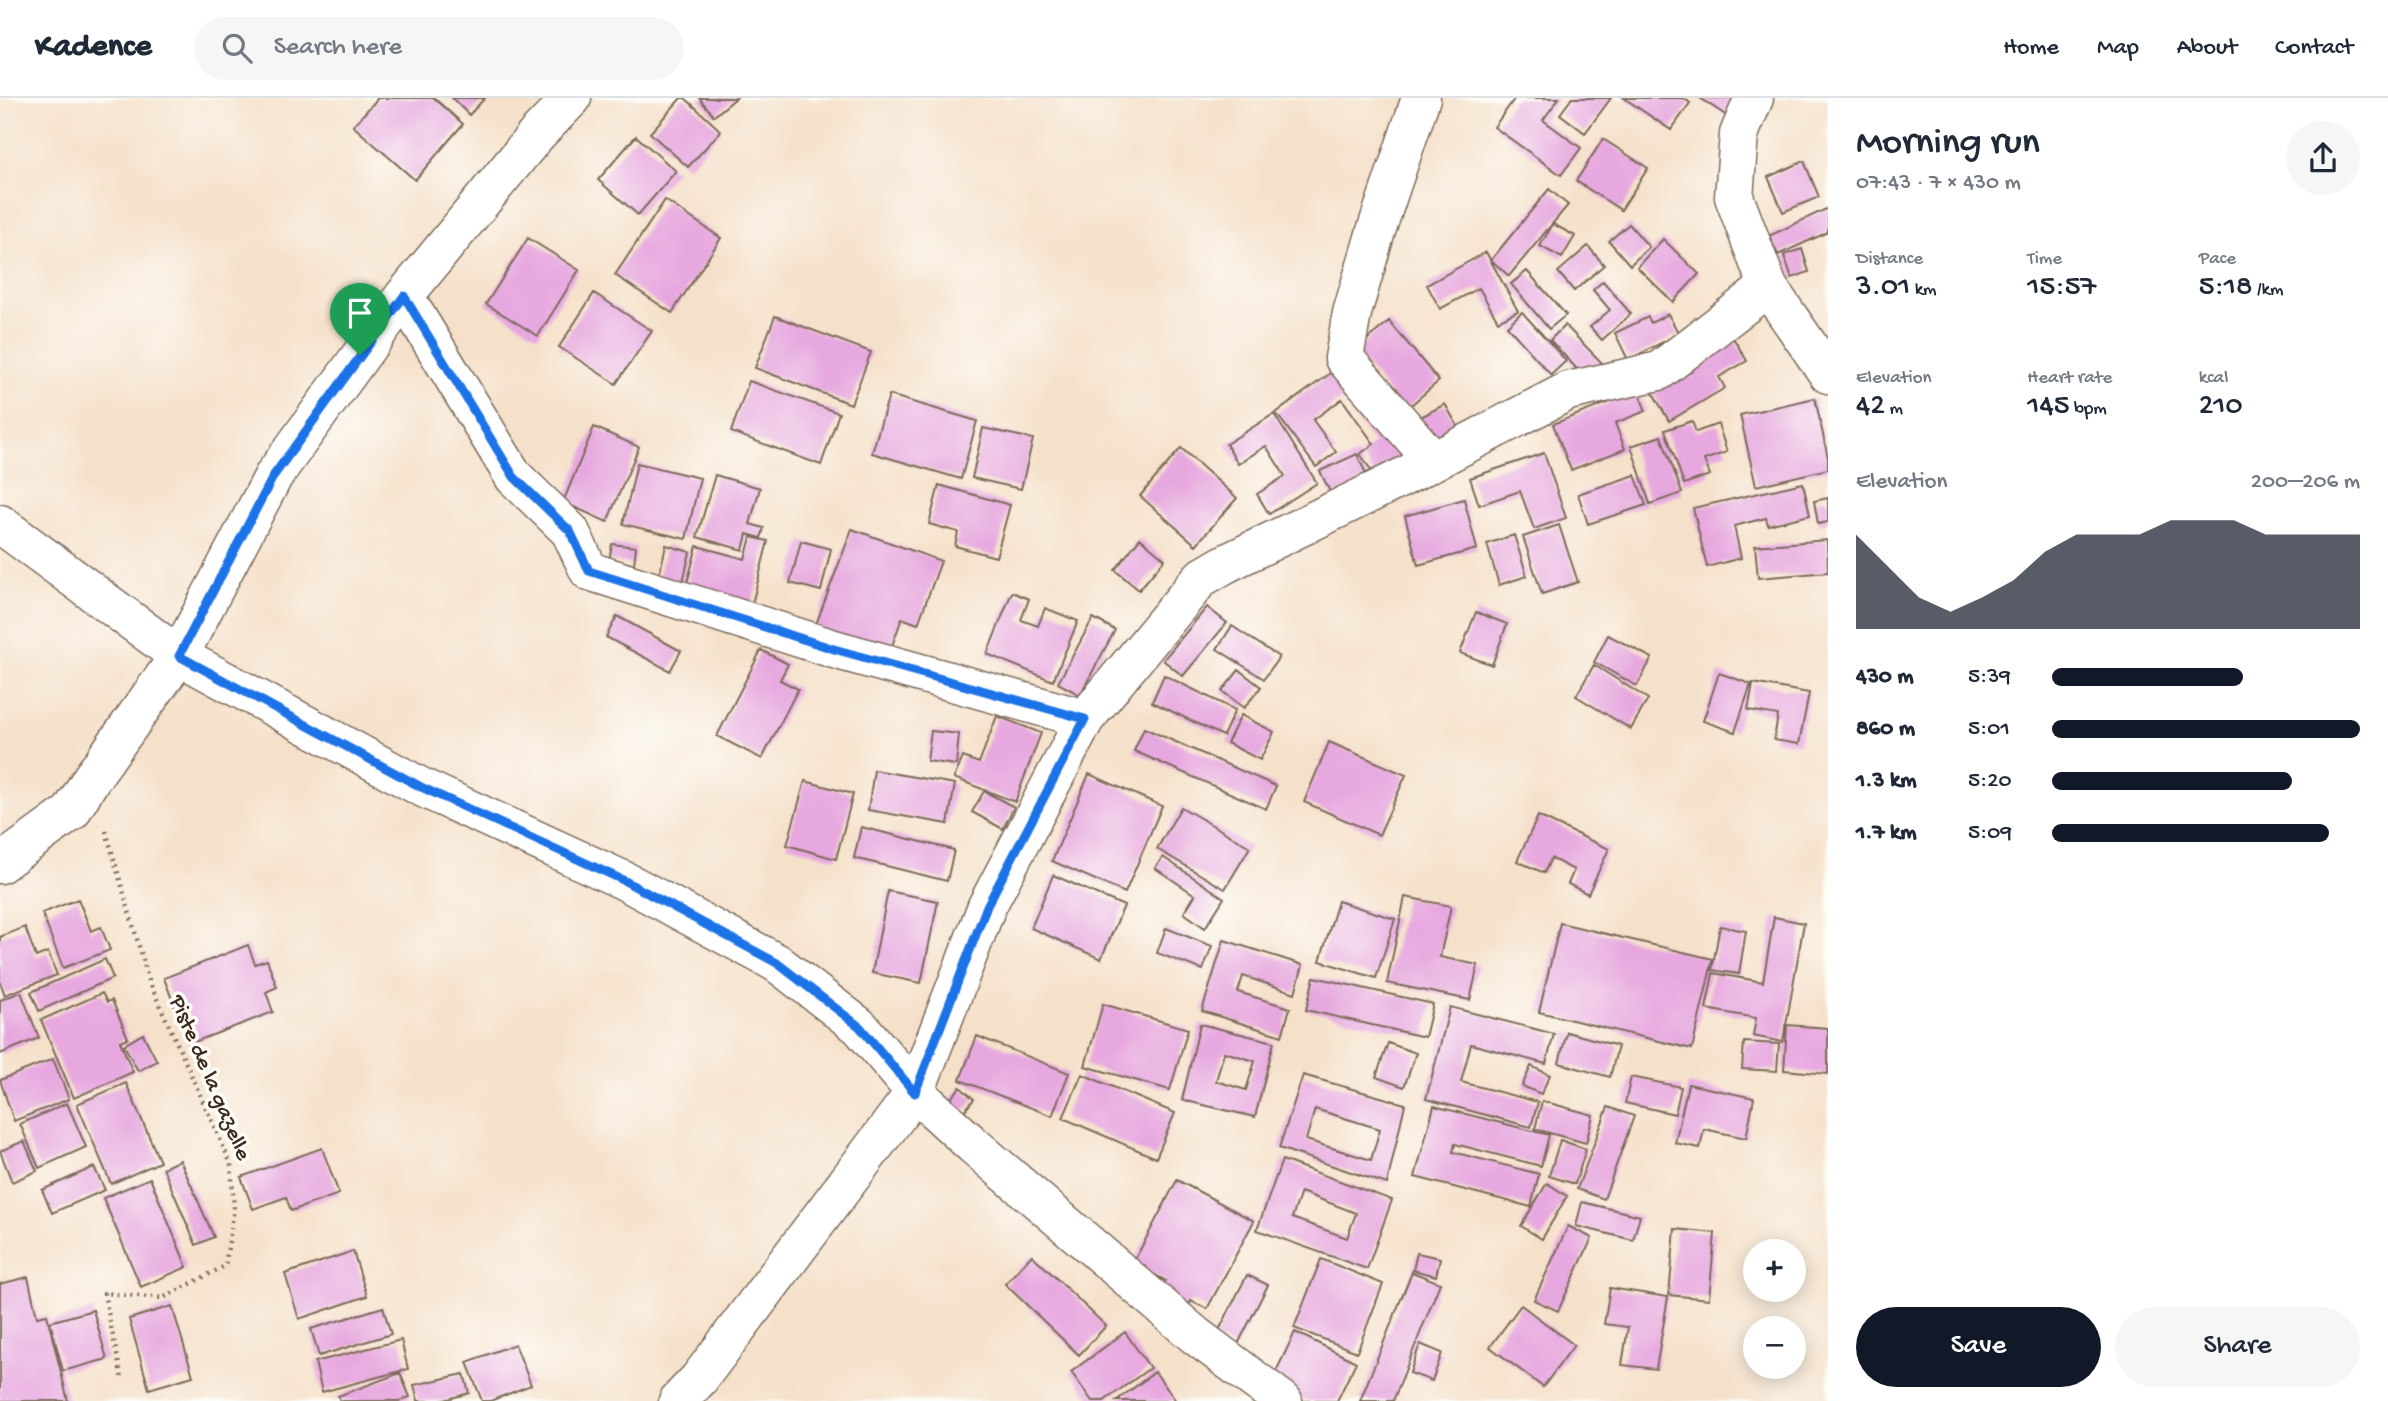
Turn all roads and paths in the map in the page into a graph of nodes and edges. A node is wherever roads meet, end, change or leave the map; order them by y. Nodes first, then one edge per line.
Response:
1 (572, 98) edge
2 (1421, 98) edge
3 (1754, 98) edge
4 (1768, 287) junction
5 (404, 296) junction
6 (1828, 374) edge
7 (1431, 458) junction
8 (1399, 480) junction
9 (1311, 522) junction
10 (0, 524) edge
11 (179, 656) junction
12 (1085, 719) junction
13 (91, 779) junction
14 (0, 864) edge
15 (915, 1093) junction
16 (122, 1379) dead end
17 (678, 1401) edge
18 (1283, 1401) edge

1 - 5 street
2 - 7 street
3 - 4 street
4 - 6 street
4 - 8 street
5 - 11 street
5 - 12 street
7 - 8 street
7 - 9 street
8 - 9 street
9 - 12 street
10 - 11 street
11 - 13 street
11 - 15 street
12 - 15 street
13 - 14 street
13 - 16 path, Piste de la gazelle
15 - 17 street
15 - 18 street

